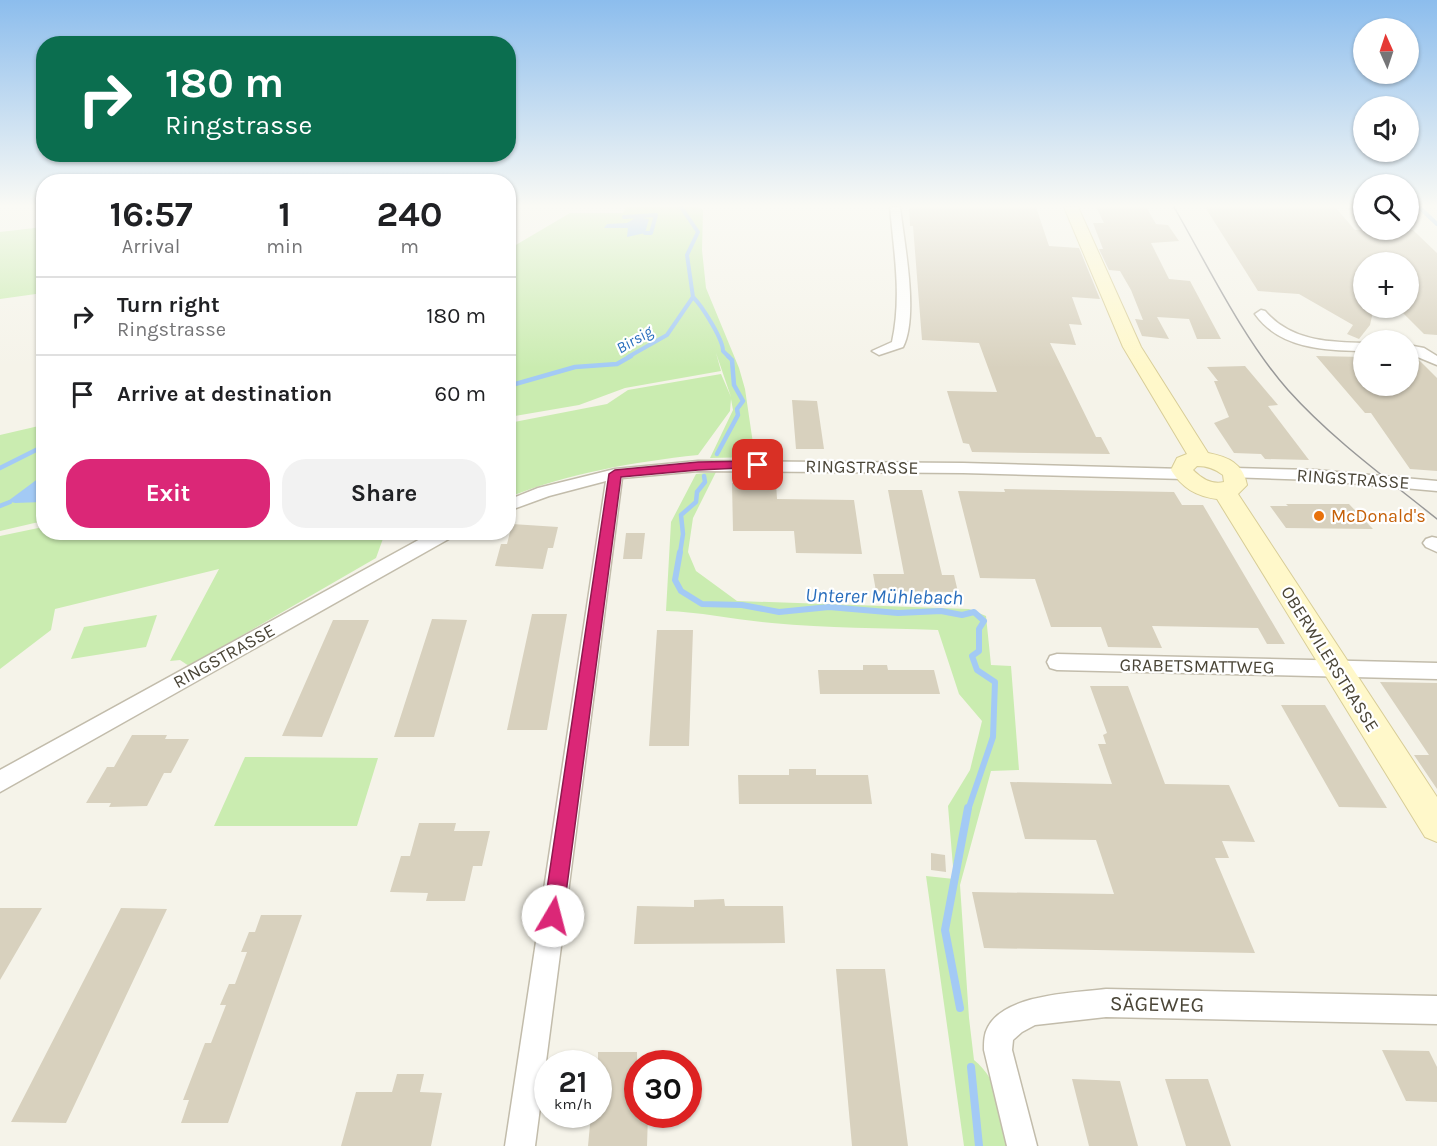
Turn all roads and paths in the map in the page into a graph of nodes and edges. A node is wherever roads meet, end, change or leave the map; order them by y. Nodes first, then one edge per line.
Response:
1 (899, 260) edge
2 (1094, 260) edge
3 (1261, 314) dead end
4 (1353, 347) edge
5 (879, 351) dead end
6 (1419, 352) edge
7 (1437, 361) edge
8 (1192, 466) junction
9 (615, 474) junction
10 (1229, 482) junction
11 (1437, 486) edge
12 (516, 503) edge
13 (432, 540) edge
14 (1057, 662) dead end
15 (1336, 669) junction
16 (1437, 670) edge
17 (0, 782) edge
18 (1437, 826) edge
19 (1437, 1010) edge
20 (520, 1146) edge
21 (1022, 1146) edge

1 - 5 street
2 - 8 main road
3 - 4 street
6 - 7 street
8 - 9 street, RINGSTRASSE
8 - 10 main road
9 - 12 street, RINGSTRASSE
9 - 20 street
10 - 11 street, RINGSTRASSE
10 - 15 main road, OBERWILERSTRASSE
13 - 17 street, RINGSTRASSE
14 - 15 street, GRABETSMATTWEG
15 - 16 street, GRABETSMATTWEG
15 - 18 main road, OBERWILERSTRASSE
19 - 21 street, SÄGEWEG

